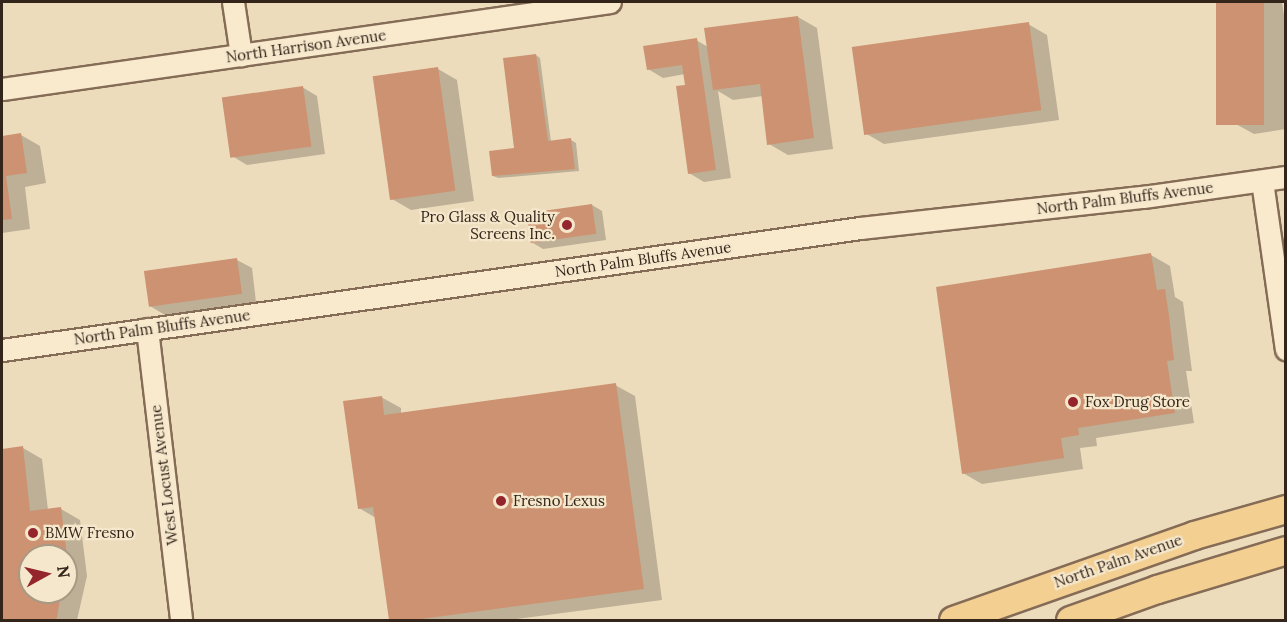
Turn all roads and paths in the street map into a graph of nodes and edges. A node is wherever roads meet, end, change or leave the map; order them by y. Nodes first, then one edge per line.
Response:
1 (233, 2) edge
2 (610, 2) edge
3 (515, 8) edge
4 (241, 55) junction
5 (2, 89) edge
6 (1286, 177) edge
7 (1262, 180) junction
8 (147, 329) junction
9 (1286, 348) edge
10 (2, 350) edge
11 (1286, 508) edge
12 (1286, 550) edge
13 (996, 604) junction
14 (181, 621) edge
15 (953, 621) edge
16 (970, 621) edge
17 (1070, 621) edge

1 - 4 street
2 - 3 street, North Harrison Avenue
3 - 4 street, North Harrison Avenue
4 - 5 street, North Harrison Avenue
6 - 7 street, North Palm Bluffs Avenue
7 - 8 street, North Palm Bluffs Avenue
7 - 9 street
8 - 10 street, North Palm Bluffs Avenue
8 - 14 street, West Locust Avenue
11 - 13 main road, North Palm Avenue
12 - 17 main road
13 - 15 main road, North Palm Avenue
13 - 16 main road

